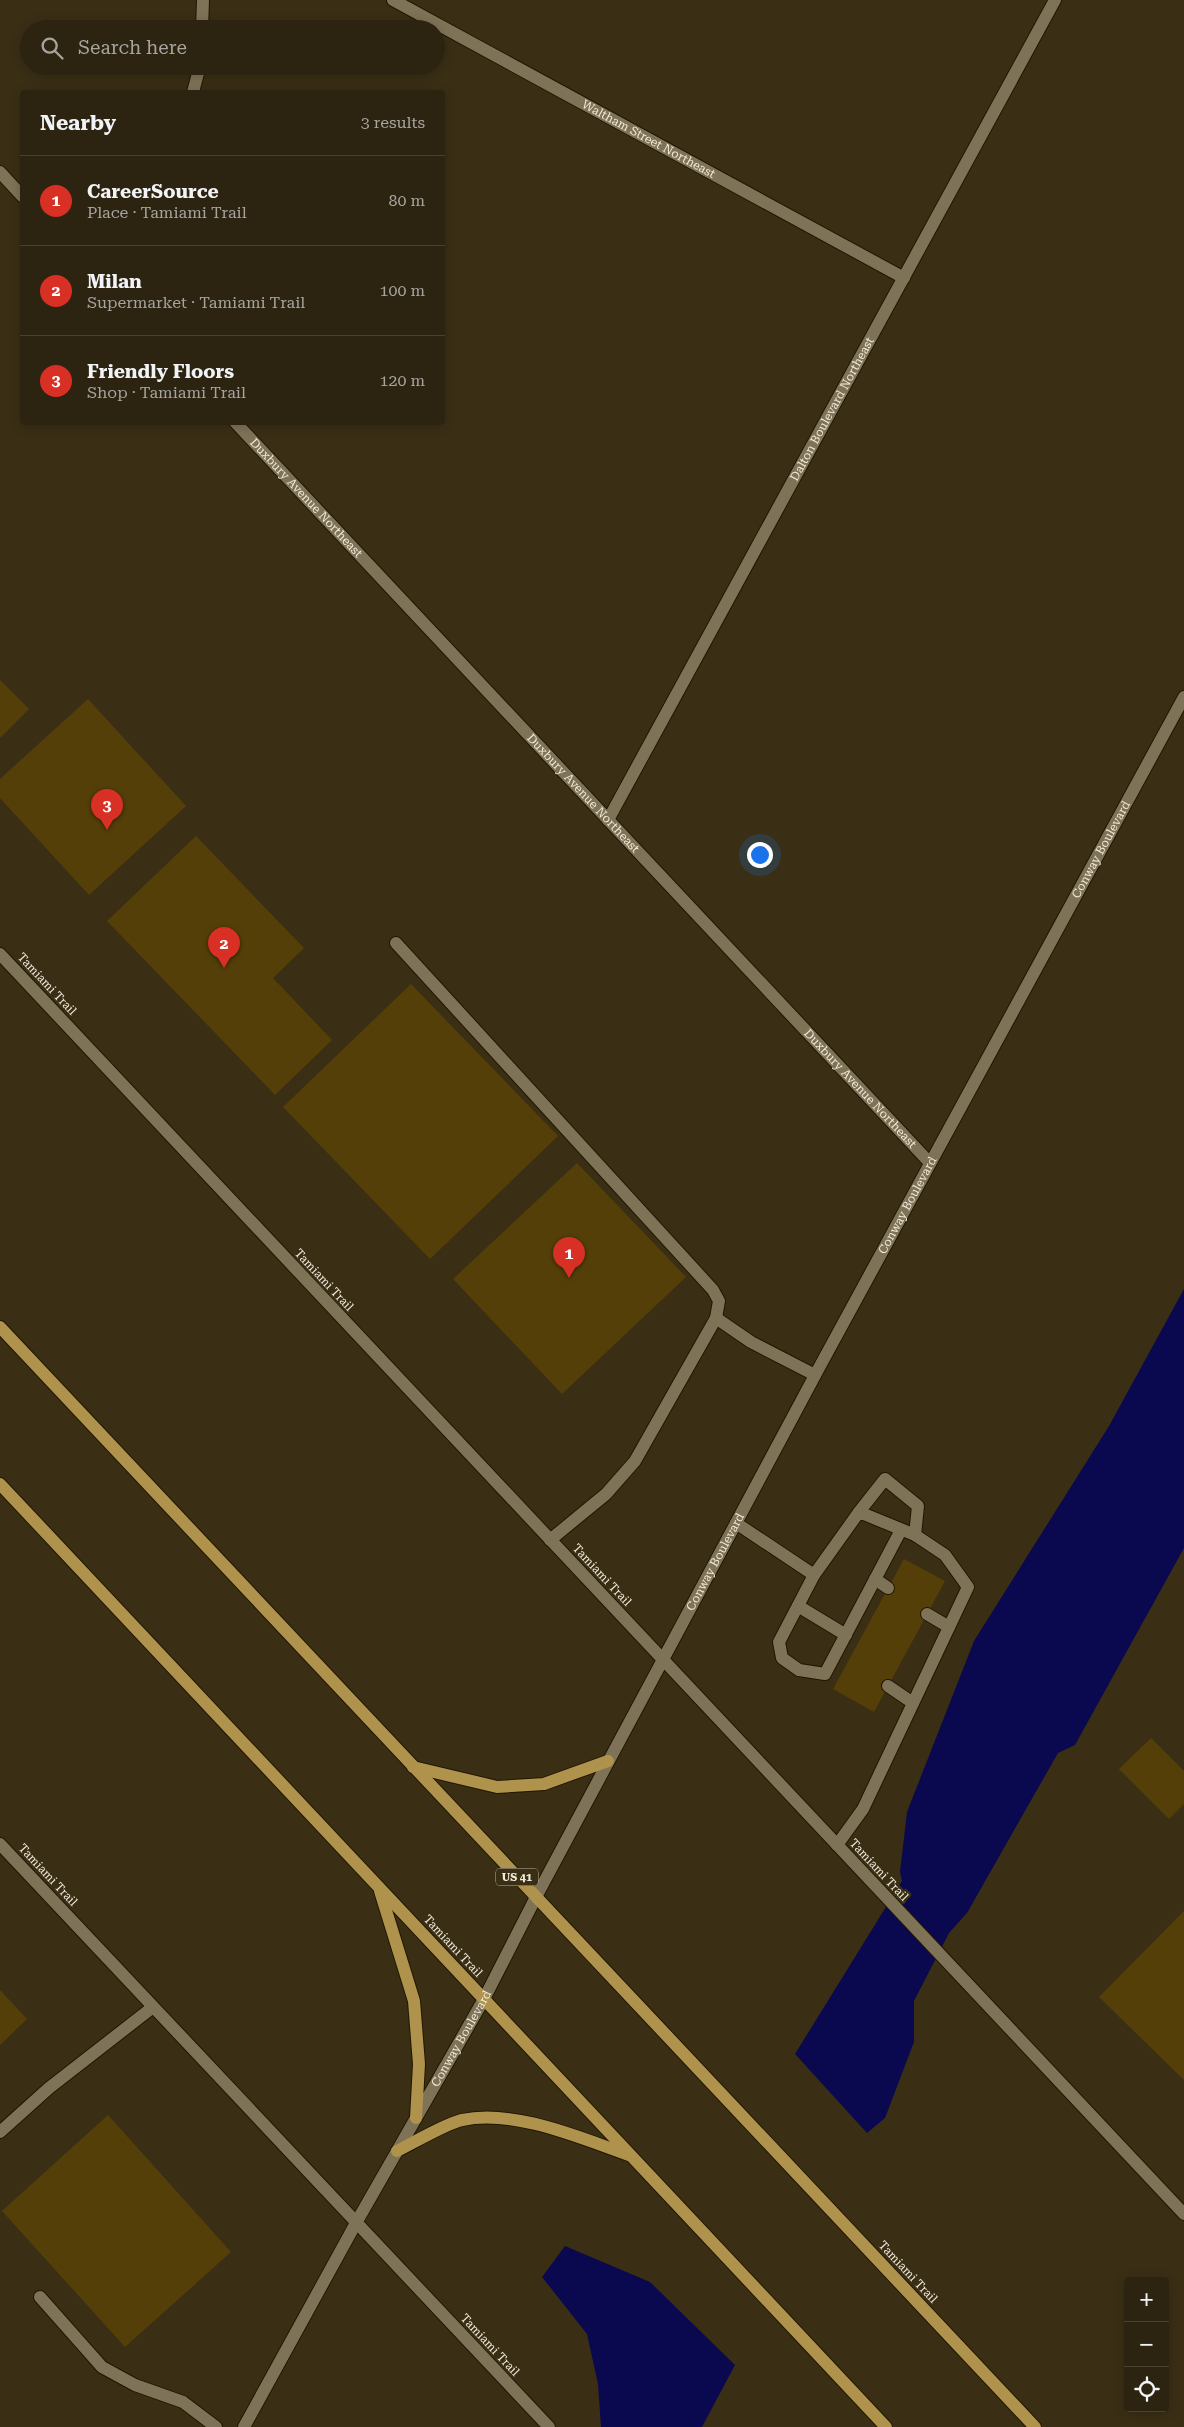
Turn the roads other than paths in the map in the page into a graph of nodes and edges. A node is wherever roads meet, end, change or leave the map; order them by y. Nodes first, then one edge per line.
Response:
1 (203, 0) edge
2 (393, 0) edge
3 (1056, 0) edge
4 (202, 20) edge
5 (430, 20) edge
6 (445, 28) edge
7 (198, 75) edge
8 (194, 90) edge
9 (0, 172) edge
10 (20, 194) edge
11 (904, 278) junction
12 (238, 425) edge
13 (1184, 697) edge
14 (608, 820) junction
15 (396, 943) dead end
16 (0, 954) edge
17 (930, 1163) junction
18 (716, 1318) junction
19 (0, 1326) edge
20 (815, 1375) junction
21 (0, 1484) edge
22 (859, 1512) junction
23 (736, 1523) junction
24 (902, 1530) junction
25 (915, 1535) junction
26 (550, 1540) junction
27 (814, 1575) junction
28 (875, 1579) junction
29 (888, 1588) dead end
30 (798, 1606) junction
31 (927, 1614) dead end
32 (949, 1627) junction
33 (846, 1635) junction
34 (837, 1653) junction
35 (662, 1659) junction
36 (848, 1660) dead end
37 (888, 1686) dead end
38 (913, 1703) junction
39 (608, 1761) junction
40 (414, 1767) junction
41 (0, 1844) edge
42 (837, 1845) junction
43 (378, 1887) junction
44 (536, 1897) junction
45 (484, 1999) junction
46 (153, 2007) junction
47 (416, 2118) junction
48 (0, 2132) edge
49 (397, 2151) junction
50 (631, 2156) junction
51 (1184, 2214) edge
52 (356, 2223) junction
53 (40, 2297) dead end
54 (216, 2427) edge
55 (244, 2427) edge
56 (548, 2427) edge
57 (886, 2427) edge
58 (1035, 2427) edge

1 - 4 street
2 - 5 street, Waltham Street Northeast
3 - 11 street, Dalton Boulevard Northeast
6 - 11 street, Waltham Street Northeast
7 - 8 street
9 - 10 street
11 - 14 street, Dalton Boulevard Northeast
12 - 14 street, Duxbury Avenue Northeast
13 - 17 street, Conway Boulevard
14 - 17 street, Duxbury Avenue Northeast
15 - 18 street
16 - 26 street, Tamiami Trail
17 - 20 street, Conway Boulevard
18 - 20 street
18 - 26 street
19 - 40 main road, Tamiami Trail / US 41
20 - 23 street, Conway Boulevard
21 - 43 main road, Tamiami Trail
22 - 24 street
22 - 25 street
22 - 27 street
23 - 27 street
23 - 35 street, Conway Boulevard
24 - 25 street
24 - 28 street
25 - 32 street
26 - 35 street, Tamiami Trail
27 - 30 street
28 - 29 street
28 - 33 street
30 - 33 street
30 - 34 street
31 - 32 street
32 - 38 street
33 - 34 street
34 - 36 street
35 - 39 street, Conway Boulevard
35 - 42 street, Tamiami Trail
37 - 38 street
38 - 42 street
39 - 40 main road
39 - 44 street, Conway Boulevard
40 - 44 main road, Tamiami Trail / US 41
41 - 46 street, Tamiami Trail
42 - 51 street, Tamiami Trail
43 - 45 main road, Tamiami Trail
43 - 47 main road
44 - 45 street, Conway Boulevard
44 - 58 main road, Tamiami Trail / US 41
45 - 47 street, Conway Boulevard
45 - 50 main road, Tamiami Trail
46 - 48 street
46 - 52 street, Tamiami Trail
47 - 49 street, Conway Boulevard
49 - 50 main road
49 - 52 street, Conway Boulevard
50 - 57 main road, Tamiami Trail
52 - 55 street, Conway Boulevard
52 - 56 street, Tamiami Trail
53 - 54 street

